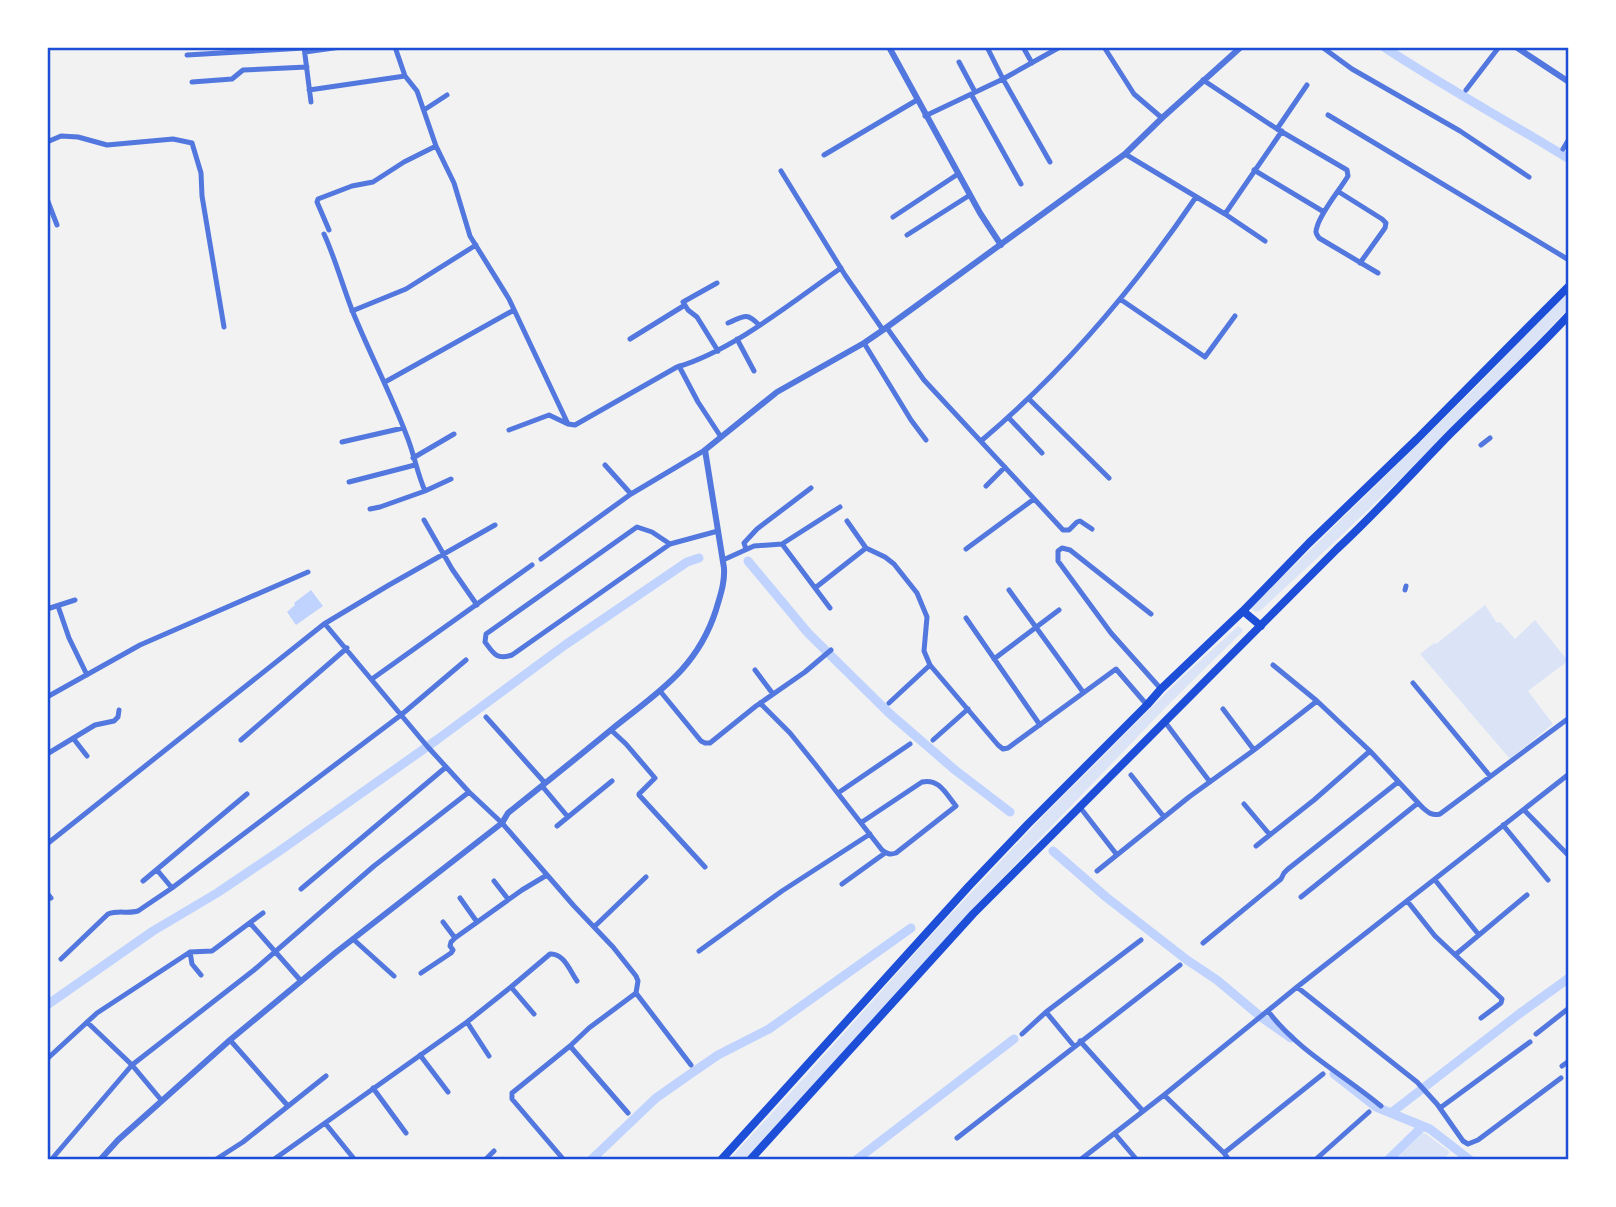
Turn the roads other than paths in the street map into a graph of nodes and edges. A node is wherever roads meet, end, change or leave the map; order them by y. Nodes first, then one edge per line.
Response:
1 (341, 47) edge
2 (395, 47) edge
3 (889, 47) edge
4 (987, 47) edge
5 (1023, 47) edge
6 (1060, 47) edge
7 (1104, 47) edge
8 (1241, 47) edge
9 (1322, 47) edge
10 (1499, 47) edge
11 (1516, 47) edge
12 (304, 49) edge
13 (187, 55) dead end
14 (959, 62) dead end
15 (1032, 62) junction
16 (307, 67) junction
17 (405, 76) junction
18 (1003, 79) junction
19 (1203, 80) junction
20 (192, 82) dead end
21 (1569, 82) edge
22 (1307, 85) dead end
23 (309, 90) junction
24 (1466, 90) dead end
25 (973, 93) junction
26 (447, 95) dead end
27 (916, 100) junction
28 (311, 102) dead end
29 (424, 110) junction
30 (1328, 115) dead end
31 (925, 116) junction
32 (1162, 118) junction
33 (1280, 130) junction
34 (1569, 139) edge
35 (47, 142) edge
36 (436, 146) junction
37 (1563, 149) dead end
38 (1125, 154) junction
39 (824, 155) dead end
40 (1050, 162) dead end
41 (1254, 170) junction
42 (781, 171) dead end
43 (958, 174) junction
44 (1529, 177) dead end
45 (1021, 184) dead end
46 (1339, 192) junction
47 (970, 195) junction
48 (1196, 197) junction
49 (47, 199) edge
50 (1324, 212) junction
51 (1225, 214) junction
52 (893, 217) dead end
53 (57, 225) dead end
54 (907, 235) dead end
55 (1265, 241) dead end
56 (1001, 244) junction
57 (476, 245) junction
58 (1569, 260) edge
59 (1360, 263) junction
60 (841, 268) junction
61 (1378, 273) dead end
62 (717, 283) dead end
63 (1569, 286) edge
64 (1120, 299) junction
65 (685, 305) junction
66 (514, 310) junction
67 (352, 311) junction
68 (1569, 315) edge
69 (1235, 316) dead end
70 (728, 323) dead end
71 (759, 325) junction
72 (224, 327) dead end
73 (885, 329) junction
74 (630, 339) dead end
75 (737, 339) junction
76 (864, 343) junction
77 (718, 351) junction
78 (680, 366) junction
79 (754, 370) dead end
80 (385, 382) junction
81 (1030, 399) junction
82 (1009, 418) junction
83 (568, 424) junction
84 (403, 428) junction
85 (509, 430) dead end
86 (454, 434) dead end
87 (721, 437) junction
88 (1490, 438) dead end
89 (926, 440) dead end
90 (981, 441) junction
91 (342, 442) dead end
92 (1481, 445) dead end
93 (705, 450) junction
94 (1042, 453) dead end
95 (413, 458) junction
96 (605, 465) dead end
97 (415, 466) junction
98 (1005, 467) junction
99 (1109, 478) dead end
100 (451, 479) dead end
101 (349, 482) dead end
102 (986, 486) dead end
103 (811, 488) dead end
104 (425, 491) junction
105 (631, 494) junction
106 (1034, 499) junction
107 (840, 507) dead end
108 (370, 509) dead end
109 (424, 520) dead end
110 (847, 521) dead end
111 (495, 526) dead end
112 (1092, 529) dead end
113 (718, 531) junction
114 (670, 544) junction
115 (782, 544) junction
116 (866, 548) junction
117 (746, 549) junction
118 (966, 549) dead end
119 (443, 554) junction
120 (541, 559) dead end
121 (723, 560) junction
122 (532, 565) dead end
123 (308, 572) dead end
124 (815, 588) junction
125 (1009, 590) dead end
126 (75, 600) dead end
127 (477, 605) junction
128 (58, 606) junction
129 (47, 608) edge
130 (830, 608) dead end
131 (1059, 610) dead end
132 (1243, 611) junction
133 (1151, 614) dead end
134 (965, 618) dead end
135 (325, 624) junction
136 (1261, 626) junction
137 (1036, 627) junction
138 (347, 648) junction
139 (831, 650) dead end
140 (994, 659) junction
141 (466, 660) dead end
142 (930, 665) junction
143 (1273, 665) dead end
144 (755, 670) dead end
145 (87, 675) junction
146 (372, 679) junction
147 (1413, 684) dead end
148 (47, 688) edge
149 (1161, 689) junction
150 (660, 691) junction
151 (1083, 692) junction
152 (773, 694) junction
153 (49, 696) edge
154 (1317, 701) junction
155 (760, 703) junction
156 (889, 703) dead end
157 (1147, 705) junction
158 (968, 709) junction
159 (1223, 709) dead end
160 (119, 710) dead end
161 (401, 715) junction
162 (486, 717) dead end
163 (1567, 720) edge
164 (1165, 722) junction
165 (1040, 725) junction
166 (1569, 727) edge
167 (611, 730) junction
168 (73, 738) junction
169 (241, 740) dead end
170 (933, 740) dead end
171 (910, 744) dead end
172 (1254, 750) junction
173 (1370, 751) junction
174 (47, 754) edge
175 (87, 756) dead end
176 (446, 768) junction
177 (1569, 774) edge
178 (1131, 775) dead end
179 (1490, 776) junction
180 (612, 781) dead end
181 (1210, 782) junction
182 (1398, 782) junction
183 (543, 785) junction
184 (469, 792) junction
185 (838, 793) junction
186 (247, 794) dead end
187 (1418, 803) junction
188 (1244, 804) dead end
189 (1079, 806) junction
190 (1524, 810) junction
191 (568, 817) junction
192 (1164, 817) junction
193 (502, 822) junction
194 (862, 822) junction
195 (1503, 825) junction
196 (557, 826) dead end
197 (870, 834) junction
198 (1270, 835) junction
199 (47, 844) edge
200 (1256, 846) dead end
201 (886, 853) junction
202 (1117, 855) junction
203 (1569, 856) edge
204 (705, 867) dead end
205 (157, 870) junction
206 (1097, 871) dead end
207 (547, 874) junction
208 (646, 877) dead end
209 (144, 880) dead end
210 (1435, 880) junction
211 (1548, 880) dead end
212 (494, 881) dead end
213 (842, 884) dead end
214 (172, 888) junction
215 (301, 889) dead end
216 (1527, 895) dead end
217 (1301, 897) dead end
218 (460, 898) dead end
219 (508, 900) junction
220 (1408, 902) junction
221 (263, 912) dead end
222 (443, 922) dead end
223 (477, 922) junction
224 (250, 923) junction
225 (594, 928) junction
226 (1479, 935) junction
227 (455, 938) junction
228 (353, 939) junction
229 (1140, 940) dead end
230 (1203, 943) dead end
231 (275, 951) junction
232 (699, 951) dead end
233 (190, 952) junction
234 (1455, 955) junction
235 (61, 959) dead end
236 (1180, 965) dead end
237 (421, 973) dead end
238 (201, 975) dead end
239 (394, 975) dead end
240 (302, 981) junction
241 (577, 981) dead end
242 (511, 986) junction
243 (1297, 987) junction
244 (636, 993) junction
245 (1569, 1009) edge
246 (1267, 1012) junction
247 (1046, 1013) junction
248 (534, 1014) dead end
249 (1481, 1018) dead end
250 (467, 1021) junction
251 (87, 1022) junction
252 (1022, 1034) dead end
253 (1536, 1034) dead end
254 (230, 1040) junction
255 (1080, 1041) junction
256 (1530, 1042) dead end
257 (570, 1046) junction
258 (1074, 1046) junction
259 (419, 1055) junction
260 (489, 1056) dead end
261 (47, 1059) edge
262 (1569, 1061) edge
263 (132, 1065) junction
264 (691, 1065) dead end
265 (1562, 1066) dead end
266 (1323, 1073) dead end
267 (326, 1076) dead end
268 (1561, 1077) dead end
269 (373, 1088) junction
270 (448, 1092) dead end
271 (1164, 1095) junction
272 (162, 1101) junction
273 (288, 1106) junction
274 (1381, 1106) dead end
275 (1440, 1108) junction
276 (1143, 1111) junction
277 (1369, 1112) dead end
278 (628, 1113) dead end
279 (325, 1123) junction
280 (406, 1133) dead end
281 (1115, 1134) junction
282 (957, 1138) dead end
283 (494, 1151) dead end
284 (1224, 1153) junction
285 (283, 1157) edge
286 (104, 1158) edge
287 (1085, 1159) edge
288 (51, 1160) edge
289 (215, 1160) edge
290 (273, 1160) edge
291 (355, 1160) edge
292 (485, 1160) edge
293 (564, 1160) edge
294 (721, 1160) edge
295 (750, 1160) edge
296 (1138, 1160) edge
297 (1229, 1160) edge
298 (1315, 1160) edge

1 - 12 street
2 - 17 street
3 - 27 street
4 - 18 street
5 - 15 street
6 - 15 street
7 - 32 street
8 - 19 street
9 - 44 street
10 - 24 street
11 - 21 street
12 - 13 street
12 - 16 street
14 - 25 street
15 - 18 street
16 - 20 street
16 - 23 street
17 - 23 street
17 - 29 street
18 - 25 street
18 - 40 street
19 - 32 street
19 - 33 street
22 - 33 street
23 - 28 street
25 - 31 street
25 - 45 street
26 - 29 street
27 - 31 street
27 - 39 street
29 - 36 street
30 - 58 street
31 - 43 street
32 - 38 street
33 - 41 street
33 - 46 street
34 - 37 street
35 - 72 street
36 - 57 street
36 - 67 street
38 - 48 street
38 - 56 street
41 - 50 street
41 - 51 street
42 - 60 street
43 - 47 street
43 - 52 street
46 - 50 street
46 - 59 street
47 - 54 street
47 - 56 street
48 - 51 street
48 - 64 street
49 - 53 street
50 - 59 street
51 - 55 street
56 - 73 street
57 - 66 street
57 - 67 street
59 - 61 street
60 - 71 street
60 - 73 street
62 - 65 street
63 - 132 main road
64 - 69 street
64 - 81 street
65 - 74 street
65 - 77 street
66 - 80 street
66 - 83 street
67 - 80 street
68 - 136 main road
70 - 71 street
71 - 75 street
73 - 76 street
73 - 90 street
75 - 77 street
75 - 79 street
76 - 87 street
76 - 89 street
77 - 78 street
78 - 83 street
78 - 87 street
80 - 84 street
81 - 82 street
81 - 99 street
82 - 90 street
82 - 94 street
83 - 85 street
84 - 91 street
84 - 95 street
86 - 95 street
87 - 93 street
88 - 92 street
90 - 98 street
93 - 105 street
93 - 113 street
95 - 97 street
96 - 105 street
97 - 101 street
97 - 104 street
98 - 102 street
98 - 106 street
100 - 104 street
103 - 117 street
104 - 108 street
105 - 120 street
106 - 112 street
106 - 118 street
107 - 115 street
109 - 119 street
110 - 116 street
111 - 119 street
113 - 114 street
113 - 121 street
114 - 114 street
115 - 117 street
115 - 124 street
116 - 124 street
116 - 142 street
117 - 121 street
119 - 127 street
119 - 135 street
121 - 150 street
122 - 127 street
123 - 145 street
124 - 130 street
125 - 137 street
126 - 128 street
127 - 146 street
128 - 129 street
128 - 145 street
131 - 137 street
132 - 136 main road
132 - 149 main road
133 - 149 street
134 - 140 street
135 - 138 street
135 - 199 street
136 - 164 main road
137 - 140 street
137 - 151 street
138 - 146 street
138 - 169 street
139 - 152 street
140 - 165 street
141 - 161 street
142 - 156 street
142 - 158 street
143 - 154 street
144 - 152 street
145 - 153 street
146 - 161 street
147 - 179 street
148 - 153 street
149 - 157 main road
150 - 155 street
150 - 167 street
151 - 157 street
151 - 165 street
152 - 155 street
154 - 172 street
154 - 173 street
155 - 185 street
157 - 294 main road
158 - 165 street
158 - 170 street
159 - 172 street
160 - 168 street
161 - 176 street
161 - 214 street
162 - 183 street
163 - 166 street
163 - 179 street
164 - 181 street
164 - 189 main road
167 - 183 street
167 - 204 street
168 - 174 street
168 - 175 street
171 - 185 street
172 - 181 street
173 - 182 street
173 - 198 street
176 - 184 street
176 - 215 street
177 - 190 street
178 - 192 street
179 - 187 street
180 - 191 street
181 - 192 street
182 - 187 street
182 - 230 street
183 - 191 street
183 - 193 street
184 - 193 street
184 - 231 street
185 - 194 street
186 - 205 street
187 - 217 street
188 - 198 street
189 - 202 street
189 - 295 main road
190 - 195 street
190 - 203 street
191 - 196 street
192 - 202 street
193 - 207 street
193 - 228 street
194 - 197 street
194 - 201 street
195 - 210 street
195 - 211 street
197 - 201 street
197 - 232 street
198 - 200 street
201 - 213 street
202 - 206 street
205 - 209 street
205 - 214 street
207 - 219 street
207 - 225 street
208 - 225 street
210 - 220 street
210 - 226 street
212 - 219 street
214 - 235 street
216 - 226 street
218 - 223 street
219 - 223 street
220 - 234 street
220 - 243 street
221 - 224 street
222 - 227 street
223 - 227 street
224 - 231 street
224 - 233 street
225 - 244 street
226 - 234 street
227 - 237 street
228 - 239 street
228 - 240 street
229 - 247 street
231 - 240 street
231 - 263 street
233 - 238 street
233 - 251 street
234 - 249 street
236 - 255 street
240 - 254 street
241 - 242 street
242 - 248 street
242 - 250 street
243 - 246 street
243 - 275 street
244 - 257 street
244 - 264 street
245 - 253 street
246 - 271 street
246 - 274 street
247 - 252 street
247 - 258 street
250 - 259 street
250 - 260 street
251 - 261 street
251 - 263 street
254 - 272 street
254 - 273 street
255 - 258 street
255 - 276 street
256 - 275 street
257 - 278 street
257 - 293 street
258 - 282 street
259 - 269 street
259 - 270 street
262 - 265 street
263 - 272 street
263 - 288 street
266 - 284 street
267 - 273 street
268 - 275 street
269 - 279 street
269 - 280 street
271 - 276 street
271 - 284 street
272 - 286 street
273 - 289 street
276 - 281 street
277 - 298 street
279 - 285 street
279 - 291 street
281 - 287 street
281 - 296 street
283 - 292 street
284 - 297 street
285 - 290 street

